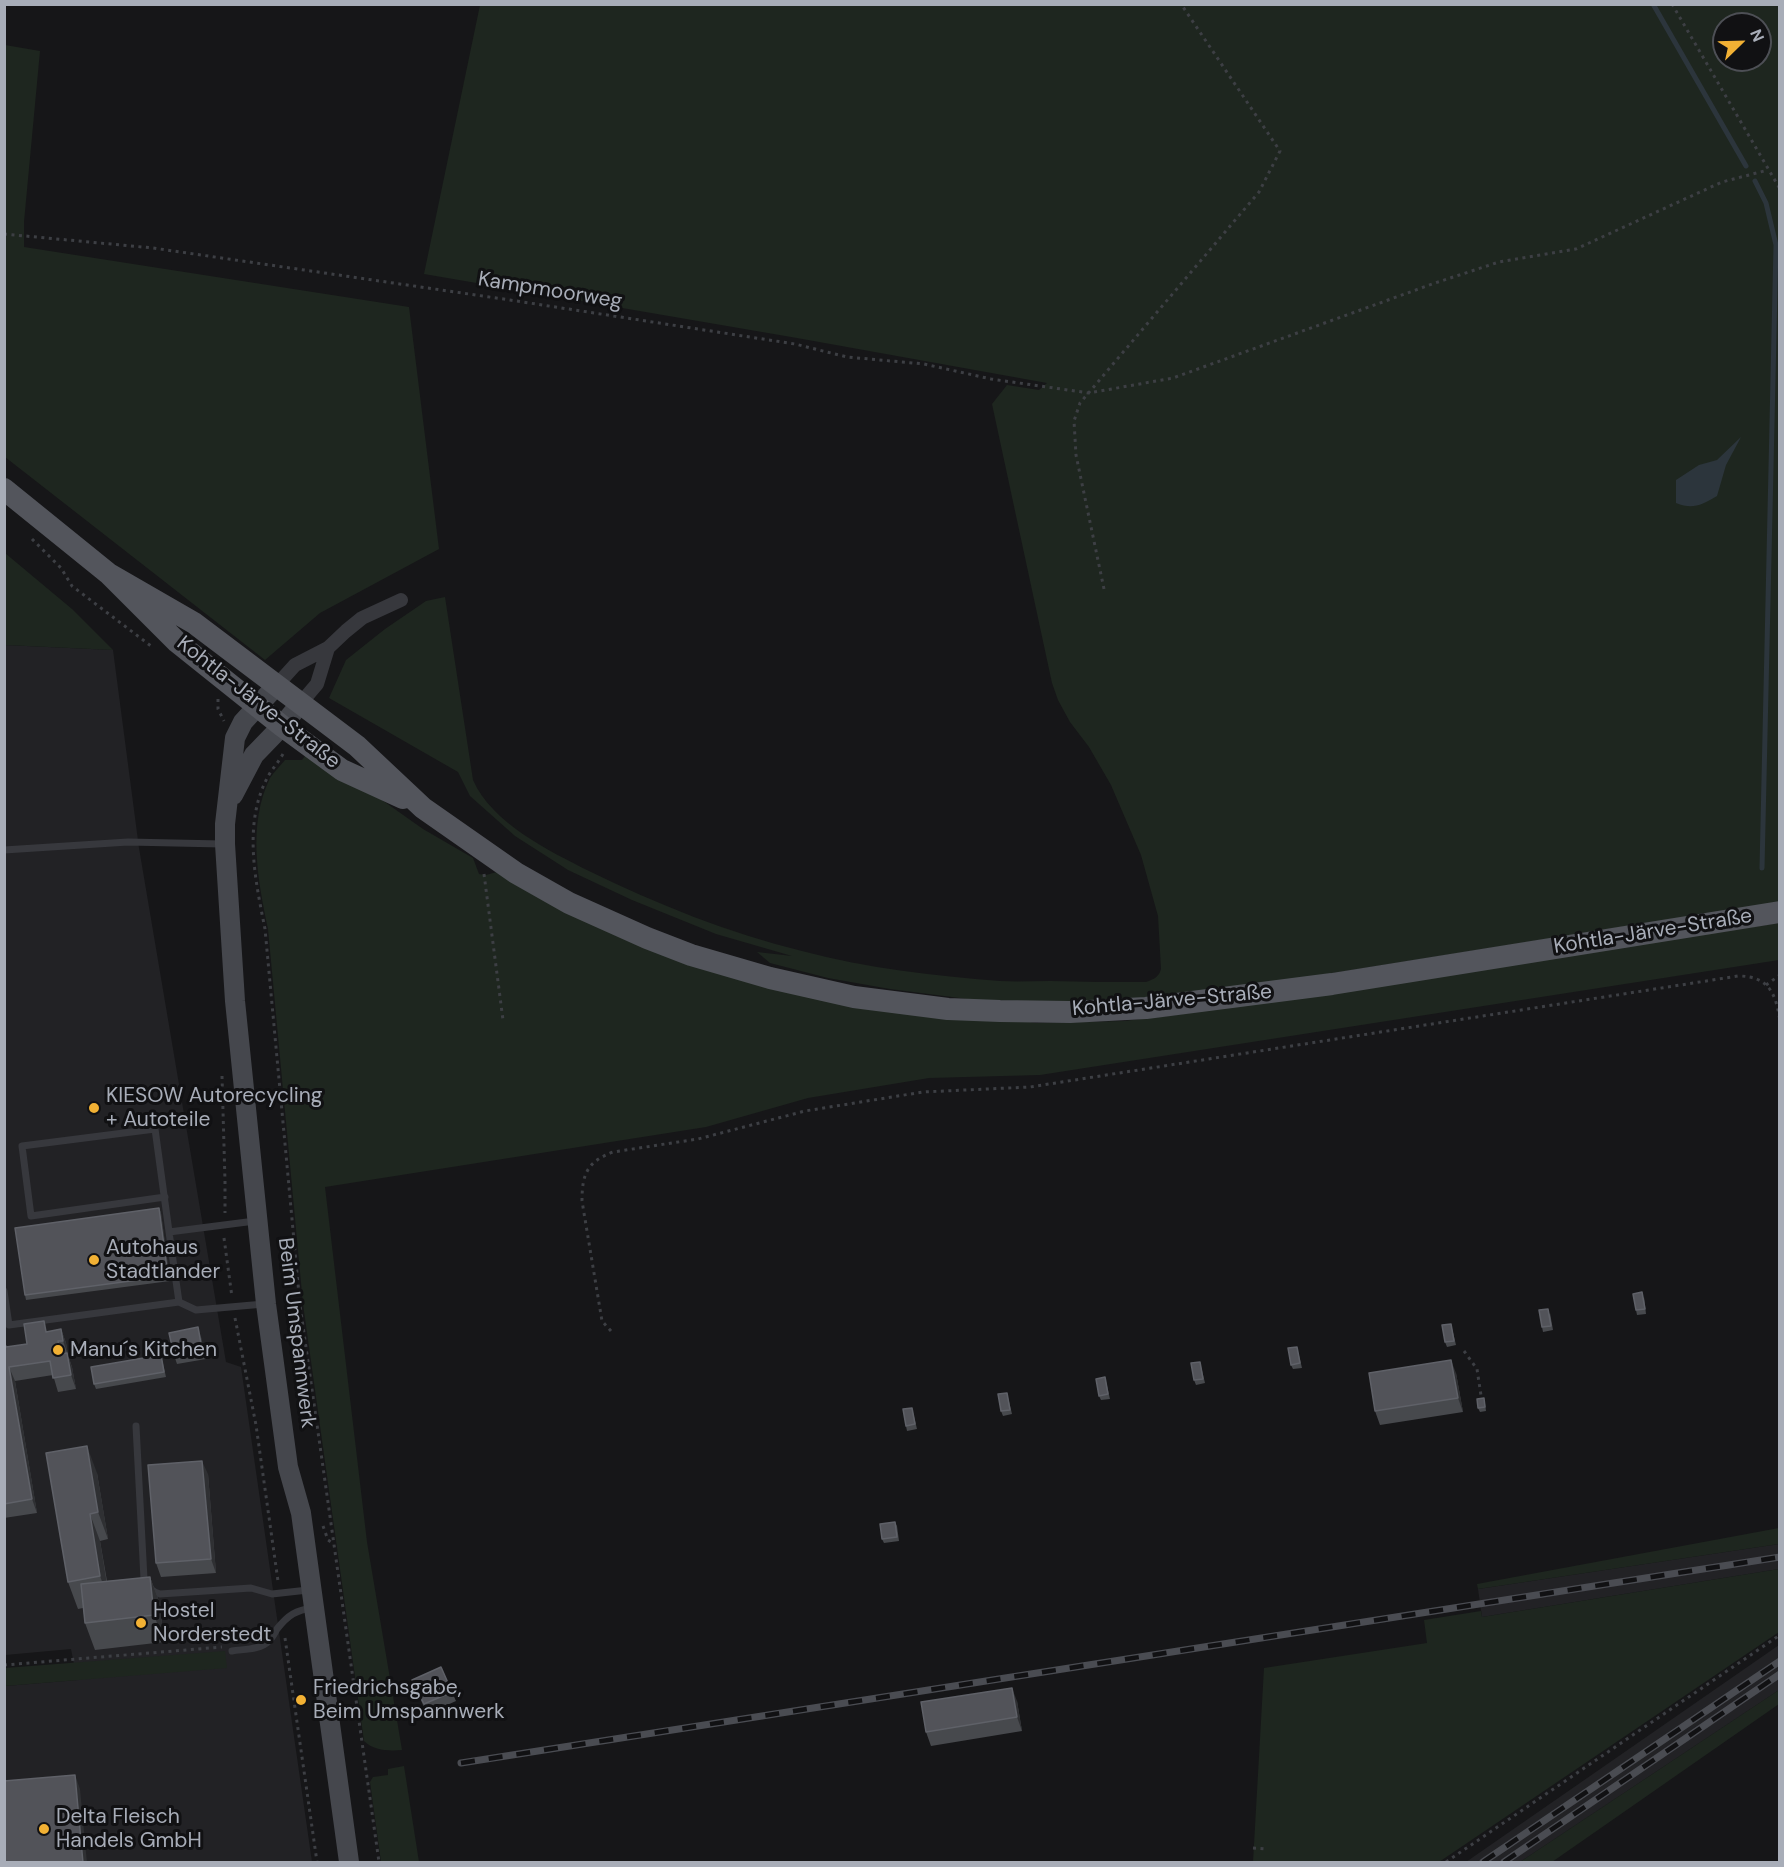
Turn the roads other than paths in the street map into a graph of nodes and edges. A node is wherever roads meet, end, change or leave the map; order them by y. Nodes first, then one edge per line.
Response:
1 (4, 489) edge
2 (109, 574) junction
3 (401, 600) dead end
4 (328, 648) junction
5 (276, 686) junction
6 (300, 704) junction
7 (258, 706) junction
8 (282, 726) junction
9 (228, 806) junction
10 (423, 808) junction
11 (225, 844) junction
12 (4, 850) edge
13 (1779, 912) edge
14 (165, 1197) junction
15 (258, 1221) junction
16 (169, 1232) junction
17 (4, 1291) edge
18 (179, 1302) junction
19 (266, 1304) junction
20 (136, 1426) dead end
21 (312, 1599) junction
22 (232, 1651) road end
23 (348, 1863) edge

1 - 2 main road, Kohtla-Järve-Straße
2 - 5 main road, Kohtla-Järve-Straße
2 - 7 main road, Kohtla-Järve-Straße
3 - 4 street, Beim Umspannwerk
4 - 5 street, Beim Umspannwerk
4 - 6 street, Beim Umspannwerk
5 - 6 main road, Kohtla-Järve-Straße
5 - 7 street, Beim Umspannwerk
6 - 8 street, Beim Umspannwerk
6 - 10 main road, Kohtla-Järve-Straße
7 - 8 main road, Kohtla-Järve-Straße
7 - 9 street, Beim Umspannwerk
8 - 9 street, Beim Umspannwerk
8 - 10 main road, Kohtla-Järve-Straße
9 - 11 street, Beim Umspannwerk
10 - 13 main road, Kohtla-Järve-Straße
11 - 12 lane
11 - 15 street, Beim Umspannwerk
14 - 14 lane
14 - 16 lane
15 - 16 lane
15 - 19 street, Beim Umspannwerk
16 - 18 lane
17 - 18 lane
18 - 19 lane
19 - 21 street, Beim Umspannwerk
20 - 21 lane
21 - 22 lane
21 - 23 street, Beim Umspannwerk

